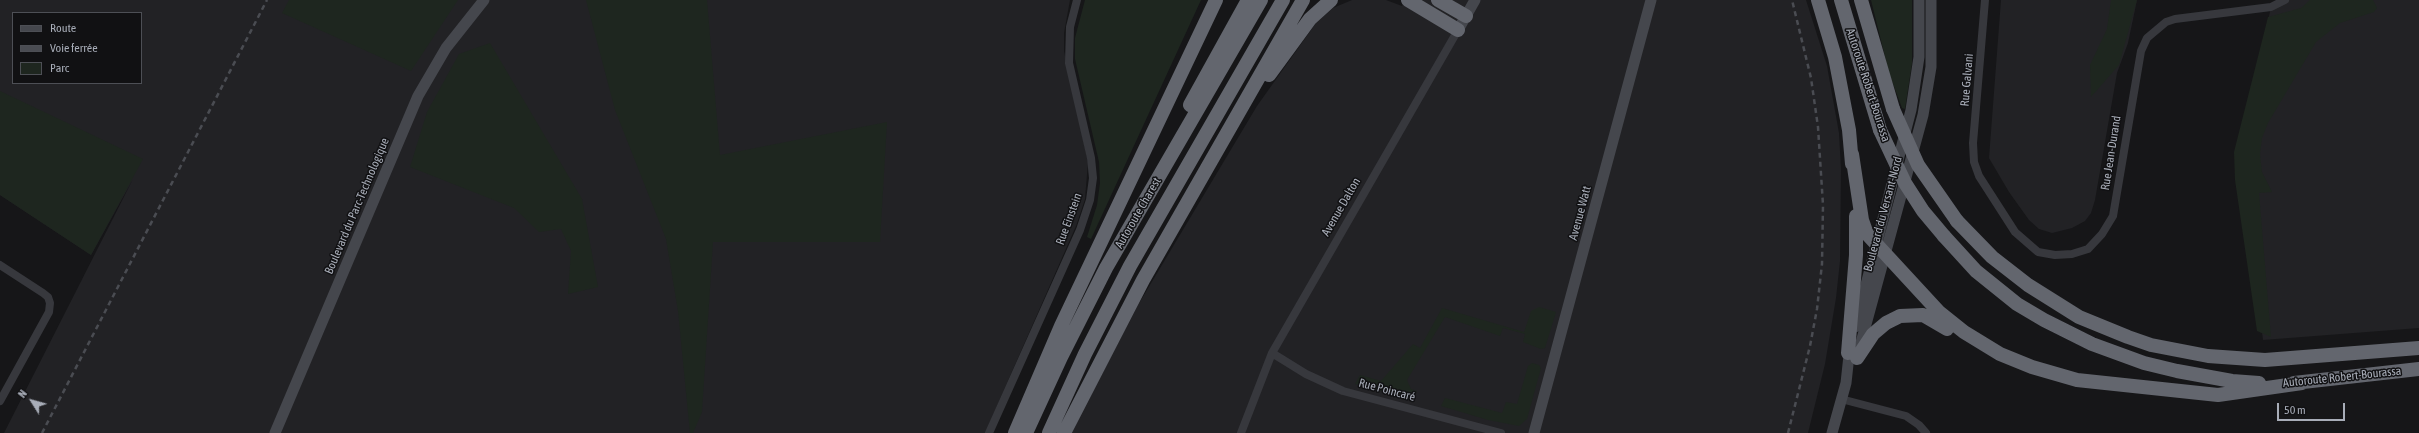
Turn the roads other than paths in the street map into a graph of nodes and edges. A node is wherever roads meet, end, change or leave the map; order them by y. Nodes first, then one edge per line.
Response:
1 (484, 0) edge
2 (1077, 0) edge
3 (1209, 0) edge
4 (1216, 0) edge
5 (1248, 0) edge
6 (1262, 0) edge
7 (1283, 0) edge
8 (1302, 0) edge
9 (1332, 0) edge
10 (1408, 0) edge
11 (1438, 0) edge
12 (1476, 0) edge
13 (1651, 0) edge
14 (1818, 0) edge
15 (1841, 0) edge
16 (1861, 0) edge
17 (1919, 0) edge
18 (1931, 0) edge
19 (1985, 0) edge
20 (2285, 0) edge
21 (1466, 16) junction
22 (1458, 30) junction
23 (1182, 71) junction
24 (1852, 154) junction
25 (1974, 162) joint
26 (1198, 182) junction
27 (1876, 243) junction
28 (1886, 253) junction
29 (0, 265) edge
30 (1106, 268) junction
31 (2419, 339) edge
32 (2419, 348) edge
33 (1272, 353) junction
34 (1853, 355) junction
35 (2321, 357) junction
36 (2019, 363) junction
37 (2419, 369) edge
38 (2302, 383) junction
39 (3, 387) edge
40 (1842, 399) junction
41 (0, 401) edge
42 (275, 433) edge
43 (989, 433) edge
44 (1015, 433) edge
45 (1026, 433) edge
46 (1049, 433) edge
47 (1064, 433) edge
48 (1241, 433) edge
49 (1501, 433) edge
50 (1534, 433) edge
51 (1832, 433) edge
52 (1926, 433) edge

1 - 42 street, Boulevard du Parc-Technologique
2 - 43 street, Rue Einstein
3 - 23 highway
4 - 23 highway
5 - 30 highway
6 - 30 highway, Autoroute Charest
7 - 46 highway, Autoroute Charest
8 - 26 highway
9 - 26 highway
10 - 22 highway
11 - 21 highway
12 - 21 street, Avenue Dalton
13 - 50 street, Avenue Watt
14 - 24 highway
15 - 38 highway, Autoroute Robert-Bourassa, bridge
16 - 35 highway, Autoroute Robert-Bourassa, bridge
17 - 27 street, Boulevard du Versant-Nord
18 - 28 street, Boulevard du Versant-Nord
19 - 25 street, Rue Galvani
20 - 25 street, Rue Jean-Durand
21 - 22 street, Avenue Dalton
22 - 33 street, Avenue Dalton
23 - 44 highway
24 - 27 highway
24 - 34 highway
26 - 47 highway
27 - 28 highway
27 - 34 street, Boulevard du Versant-Nord
28 - 34 street, Boulevard du Versant-Nord
28 - 36 highway
29 - 39 street
30 - 45 highway, Autoroute Charest
31 - 35 highway
32 - 35 highway, Autoroute Robert-Bourassa
33 - 48 street, Avenue Dalton
33 - 49 street, Rue Poincaré
34 - 36 highway
34 - 40 street, Boulevard du Versant-Nord
36 - 38 highway
37 - 38 highway, Autoroute Robert-Bourassa
39 - 41 street
40 - 51 street, Boulevard du Versant-Nord
40 - 52 street

